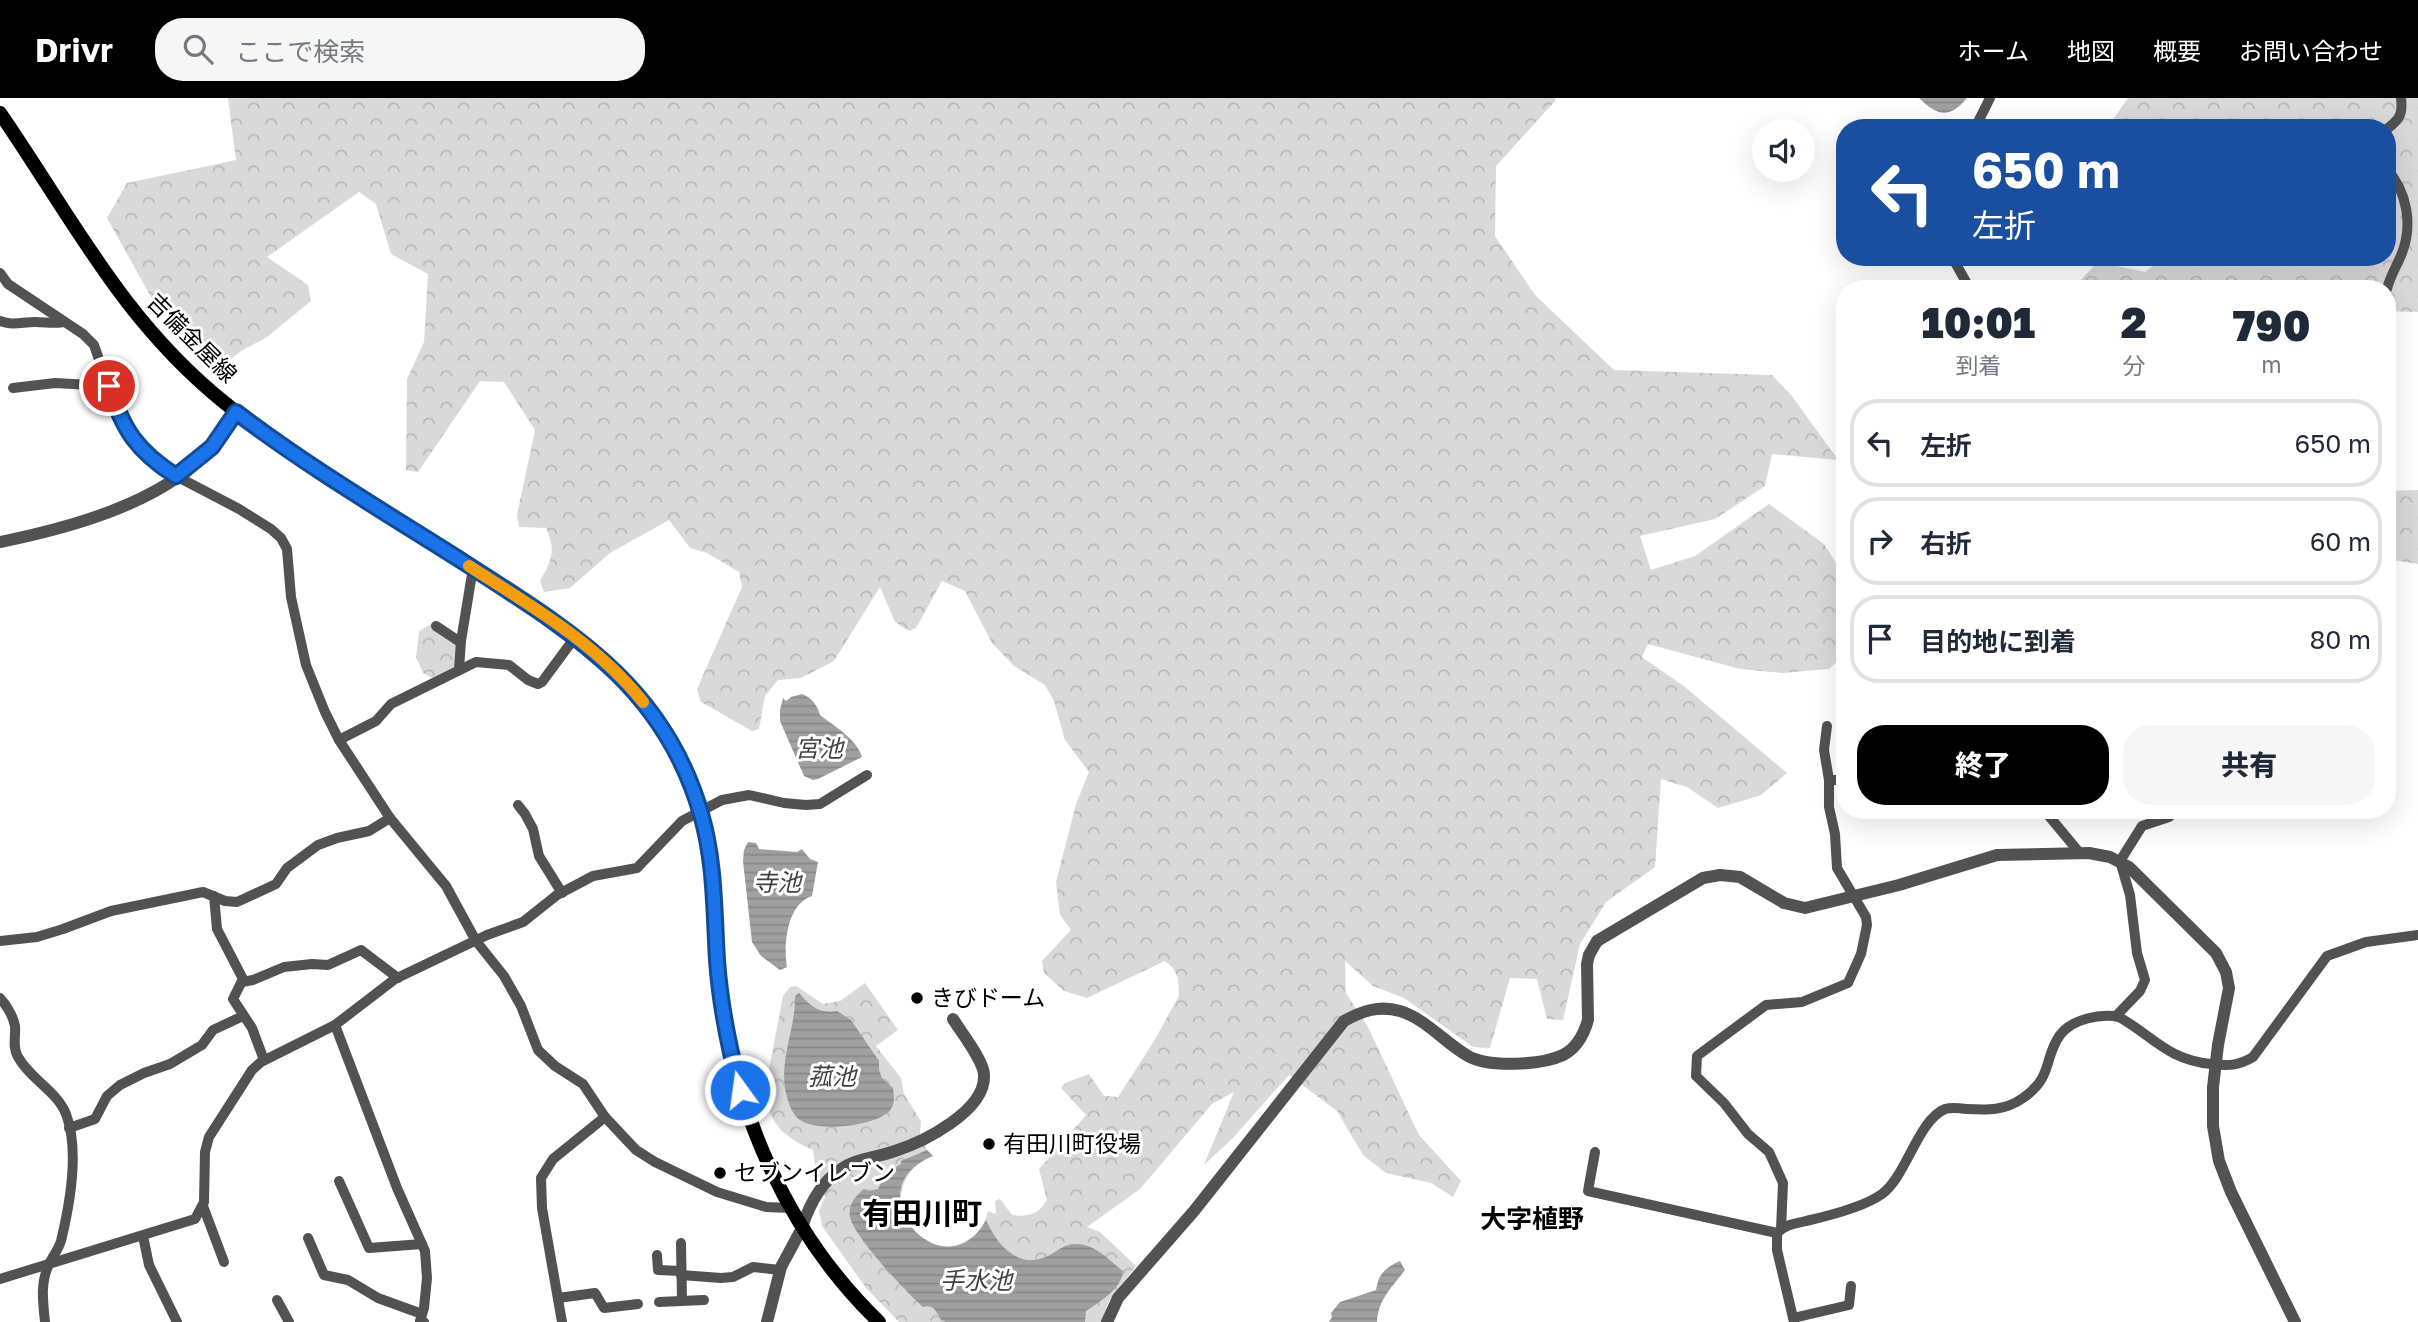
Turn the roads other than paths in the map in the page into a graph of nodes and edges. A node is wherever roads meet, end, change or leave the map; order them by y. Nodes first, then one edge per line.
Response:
1 (1990, 98) edge
2 (2401, 98) edge
3 (0, 113) edge
4 (1980, 119) edge
5 (2396, 122) edge
6 (2396, 180) edge
7 (2396, 264) edge
8 (0, 273) edge
9 (0, 321) edge
10 (64, 322) junction
11 (109, 386) junction
12 (13, 388) dead end
13 (236, 412) junction
14 (176, 476) junction
15 (0, 542) edge
16 (472, 568) junction
17 (436, 626) dead end
18 (576, 636) junction
19 (460, 642) junction
20 (459, 669) junction
21 (1826, 726) dead end
22 (339, 740) junction
23 (867, 775) dead end
24 (1829, 780) junction
25 (1836, 780) edge
26 (517, 805) dead end
27 (701, 813) junction
28 (390, 818) junction
29 (2051, 819) edge
30 (2163, 819) edge
31 (2078, 851) junction
32 (2120, 862) junction
33 (562, 892) junction
34 (214, 896) junction
35 (1853, 897) junction
36 (2418, 935) edge
37 (0, 941) edge
38 (476, 941) junction
39 (398, 978) junction
40 (242, 982) junction
41 (0, 998) edge
42 (243, 1016) junction
43 (2116, 1016) junction
44 (953, 1019) dead end
45 (335, 1025) junction
46 (264, 1060) junction
47 (2215, 1065) junction
48 (605, 1117) junction
49 (69, 1128) junction
50 (1595, 1152) dead end
51 (339, 1181) dead end
52 (203, 1206) junction
53 (790, 1208) junction
54 (802, 1228) junction
55 (1779, 1231) junction
56 (143, 1236) junction
57 (308, 1238) dead end
58 (681, 1243) dead end
59 (422, 1244) junction
60 (657, 1255) dead end
61 (224, 1262) dead end
62 (48, 1265) junction
63 (780, 1270) junction
64 (681, 1273) junction
65 (0, 1279) edge
66 (1851, 1286) dead end
67 (558, 1298) junction
68 (277, 1300) dead end
69 (704, 1300) dead end
70 (681, 1301) junction
71 (659, 1302) dead end
72 (638, 1304) dead end
73 (422, 1320) edge
74 (1793, 1320) edge
75 (45, 1322) edge
76 (177, 1322) edge
77 (289, 1322) edge
78 (562, 1322) edge
79 (767, 1322) edge
80 (879, 1322) edge
81 (1107, 1322) edge
82 (2295, 1322) edge

1 - 4 street
2 - 5 street
3 - 13 main road, 吉備金屋線
6 - 7 street
8 - 10 street
9 - 10 street
10 - 11 street
11 - 12 street
11 - 14 street
13 - 14 street
13 - 16 main road, 吉備金屋線
14 - 15 street
14 - 22 street
16 - 18 main road, 吉備金屋線
16 - 19 street
17 - 19 street
18 - 20 street
18 - 27 main road, 吉備金屋線
19 - 20 street
20 - 22 street
21 - 24 street
22 - 28 street
23 - 27 street
24 - 25 street
24 - 35 street
26 - 33 street
27 - 33 street
27 - 53 main road, 吉備金屋線
28 - 34 street
28 - 38 street
29 - 31 street
30 - 32 street
31 - 32 street
31 - 35 street
32 - 43 street
32 - 47 street
33 - 38 street
34 - 37 street
34 - 40 street
35 - 55 street
35 - 81 street
36 - 47 street
38 - 39 street
38 - 48 street
39 - 40 street
39 - 45 street
40 - 42 street
41 - 49 street
42 - 46 street
42 - 49 street
43 - 47 street
43 - 55 street
44 - 54 street
45 - 46 street
45 - 59 street
46 - 52 street
47 - 82 street
48 - 53 street
48 - 67 street
49 - 62 street
50 - 55 street
51 - 59 street
52 - 56 street
52 - 61 street
53 - 54 main road, 吉備金屋線
54 - 63 street
54 - 80 main road, 吉備金屋線
55 - 74 street
56 - 62 street
56 - 76 street
57 - 73 street
58 - 64 street
59 - 73 street
60 - 64 street
62 - 65 street
62 - 75 street
63 - 64 street
63 - 79 street
64 - 70 street
66 - 74 street
67 - 72 street
67 - 78 street
68 - 77 street
69 - 70 street
70 - 71 street

